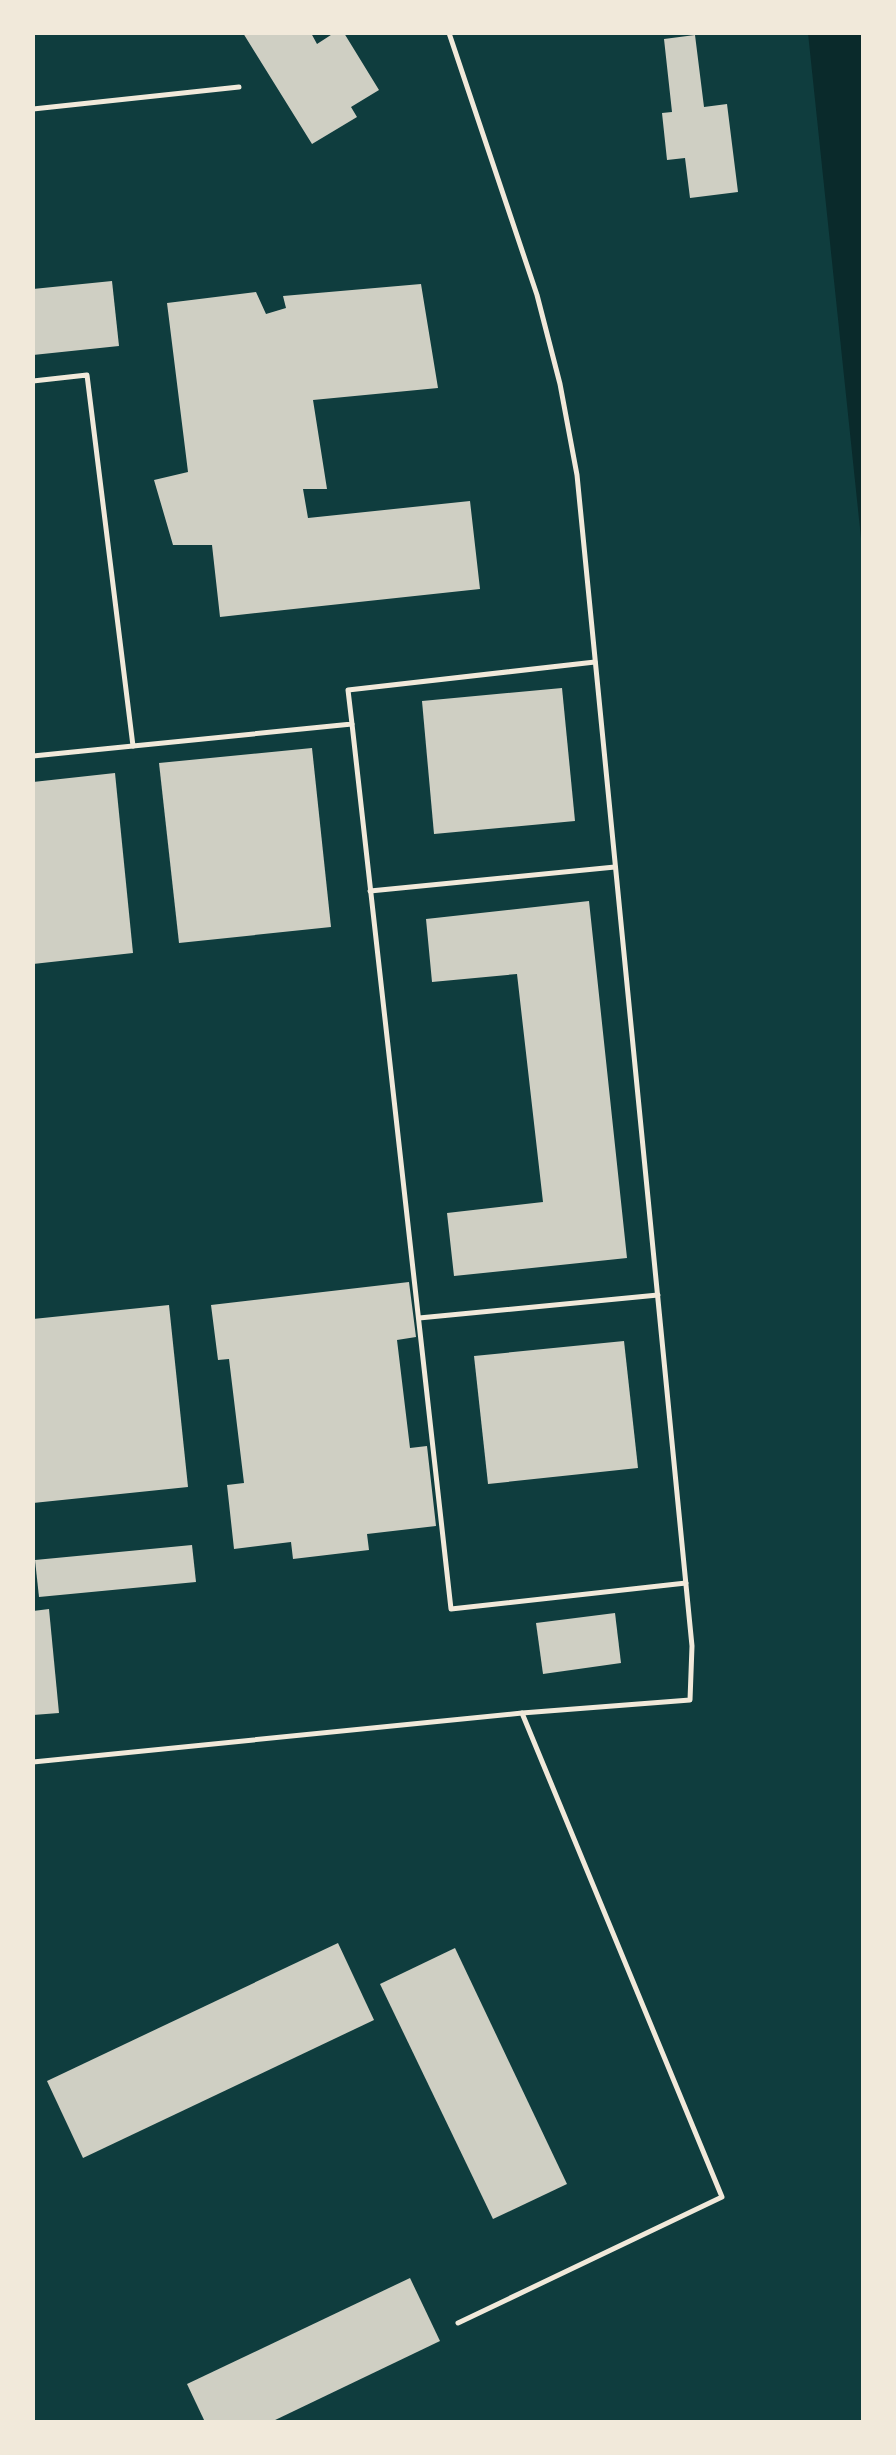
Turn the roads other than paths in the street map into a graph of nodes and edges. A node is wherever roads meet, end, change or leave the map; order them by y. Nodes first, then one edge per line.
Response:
1 (449, 33) edge
2 (239, 87) dead end
3 (33, 109) edge
4 (33, 381) edge
5 (595, 662) junction
6 (352, 724) junction
7 (133, 746) junction
8 (33, 756) edge
9 (615, 867) junction
10 (370, 891) junction
11 (658, 1295) junction
12 (419, 1318) junction
13 (686, 1583) junction
14 (522, 1713) junction
15 (33, 1762) edge
16 (458, 2323) dead end

1 - 5 lane
2 - 3 lane
4 - 7 lane
5 - 6 lane
5 - 9 lane
6 - 7 lane
6 - 10 lane
7 - 8 lane
9 - 10 lane
9 - 11 lane
10 - 12 lane
11 - 12 lane
11 - 13 lane
12 - 13 lane
13 - 14 lane
14 - 15 lane
14 - 16 lane

